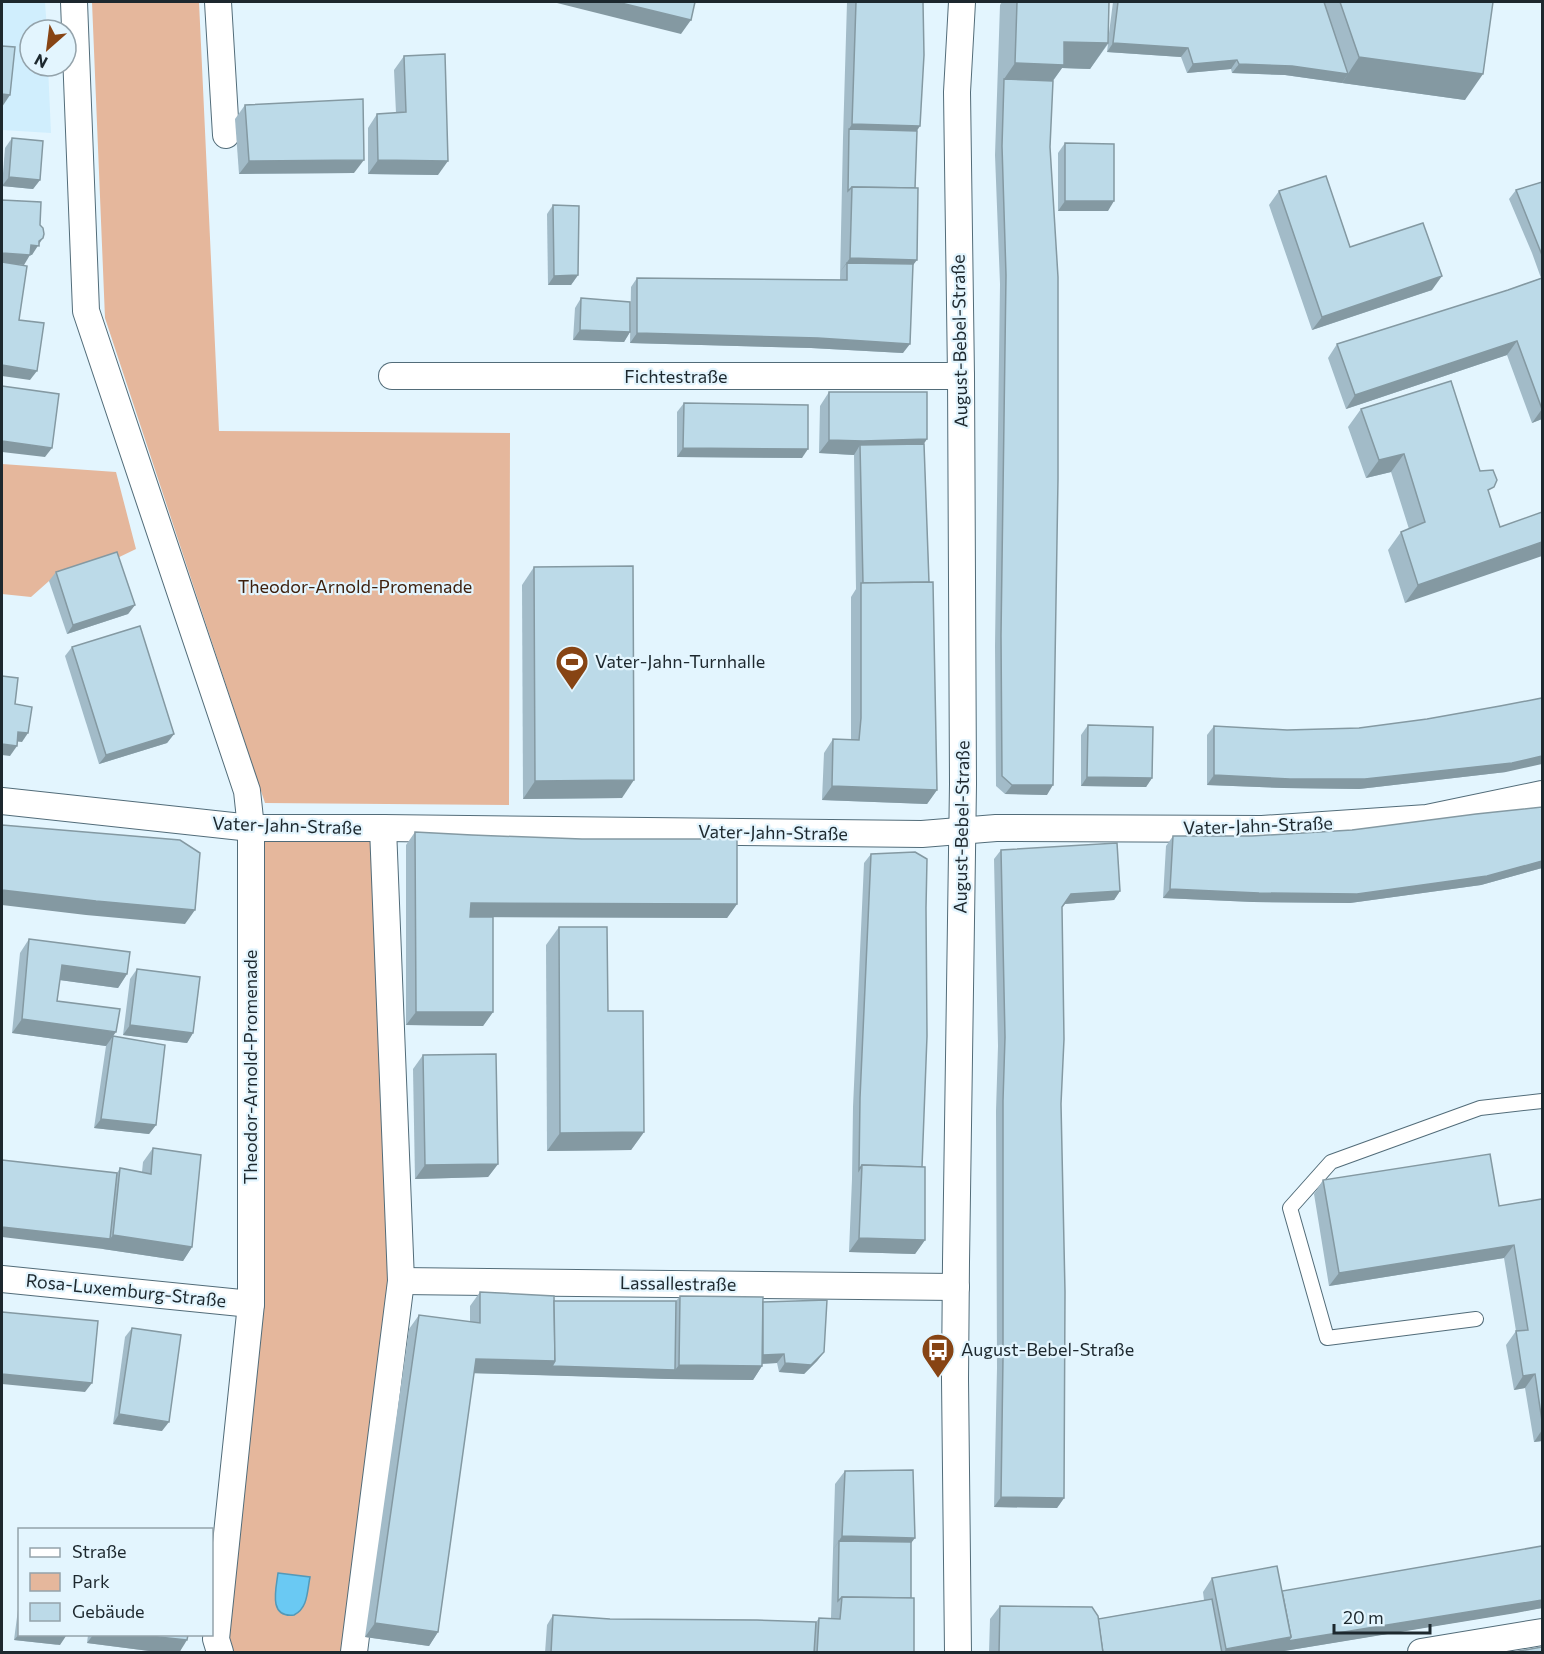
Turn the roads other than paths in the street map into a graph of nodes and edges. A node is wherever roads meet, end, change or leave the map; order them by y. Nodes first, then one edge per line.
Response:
1 (74, 2) edge
2 (218, 2) edge
3 (962, 2) edge
4 (226, 135) dead end
5 (392, 376) dead end
6 (961, 376) junction
7 (1542, 794) edge
8 (2, 801) edge
9 (251, 828) junction
10 (382, 828) junction
11 (962, 831) junction
12 (1542, 1101) edge
13 (2, 1279) edge
14 (401, 1281) junction
15 (956, 1287) junction
16 (251, 1304) junction
17 (1476, 1319) dead end
18 (1542, 1632) edge
19 (220, 1653) edge
20 (354, 1653) edge
21 (958, 1653) edge
22 (1421, 1653) edge

1 - 9 street, Theodor-Arnold-Promenade
2 - 4 street
3 - 6 street, August-Bebel-Straße
5 - 6 street, Fichtestraße
6 - 11 street, August-Bebel-Straße
7 - 11 street, Vater-Jahn-Straße
8 - 9 street, Vater-Jahn-Straße
9 - 10 street, Vater-Jahn-Straße
9 - 16 street, Theodor-Arnold-Promenade
10 - 11 street, Vater-Jahn-Straße
10 - 14 street
11 - 15 street, August-Bebel-Straße
12 - 17 lane
13 - 16 street, Rosa-Luxemburg-Straße
14 - 15 street, Lassallestraße
14 - 20 street
15 - 21 street, August-Bebel-Straße
16 - 19 street, Theodor-Arnold-Promenade
18 - 22 street

